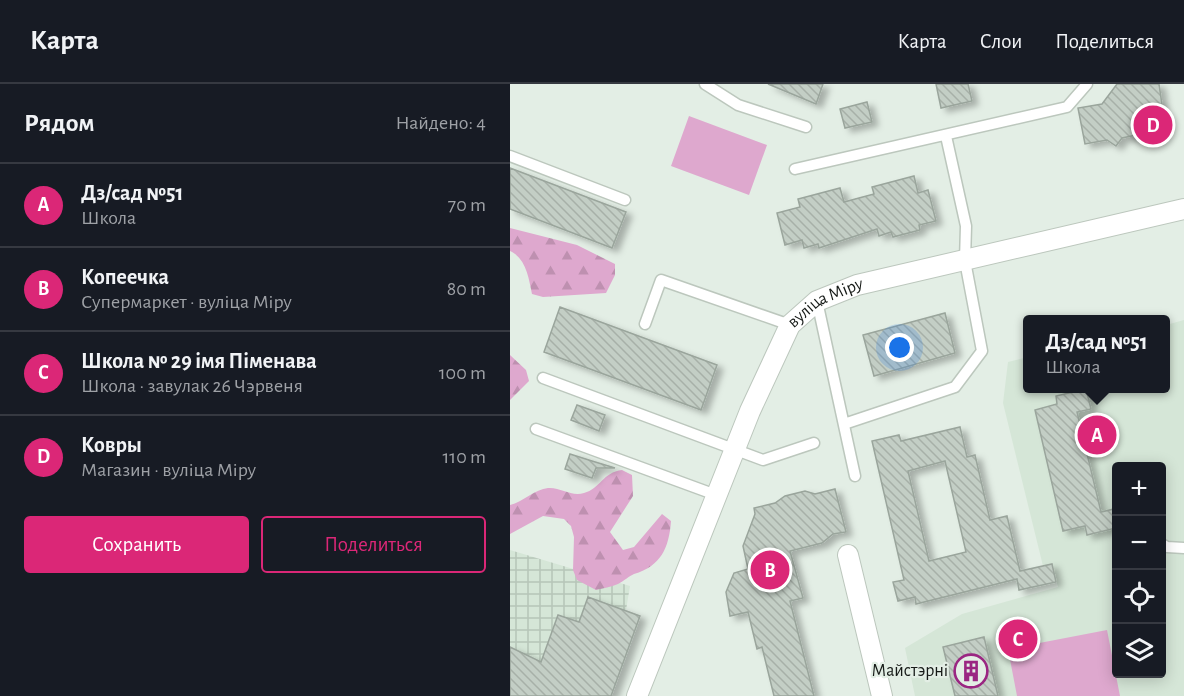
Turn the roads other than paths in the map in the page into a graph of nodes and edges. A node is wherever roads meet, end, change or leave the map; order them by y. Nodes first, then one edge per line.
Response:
1 (705, 84) edge
2 (1087, 84) edge
3 (806, 127) dead end
4 (946, 136) junction
5 (510, 156) edge
6 (795, 169) dead end
7 (625, 200) dead end
8 (1184, 209) edge
9 (965, 261) junction
10 (817, 301) junction
11 (645, 324) dead end
12 (790, 325) junction
13 (543, 378) dead end
14 (844, 424) junction
15 (536, 429) dead end
16 (814, 443) dead end
17 (735, 449) junction
18 (855, 476) dead end
19 (716, 495) junction
20 (1166, 546) edge
21 (1184, 548) edge
22 (848, 555) dead end
23 (637, 696) edge
24 (882, 696) edge

1 - 3 lane
2 - 4 lane
4 - 6 lane
4 - 9 lane
5 - 7 lane
8 - 9 street, вуліца Міру
9 - 10 street, вуліца Міру
9 - 14 lane
10 - 12 street, вуліца Міру
10 - 14 lane
11 - 12 lane
12 - 17 street, вуліца Міру
13 - 17 lane
14 - 18 lane
15 - 19 lane
16 - 17 lane
17 - 19 street, вуліца Міру
19 - 23 street, вуліца Міру
20 - 21 lane
22 - 24 street

